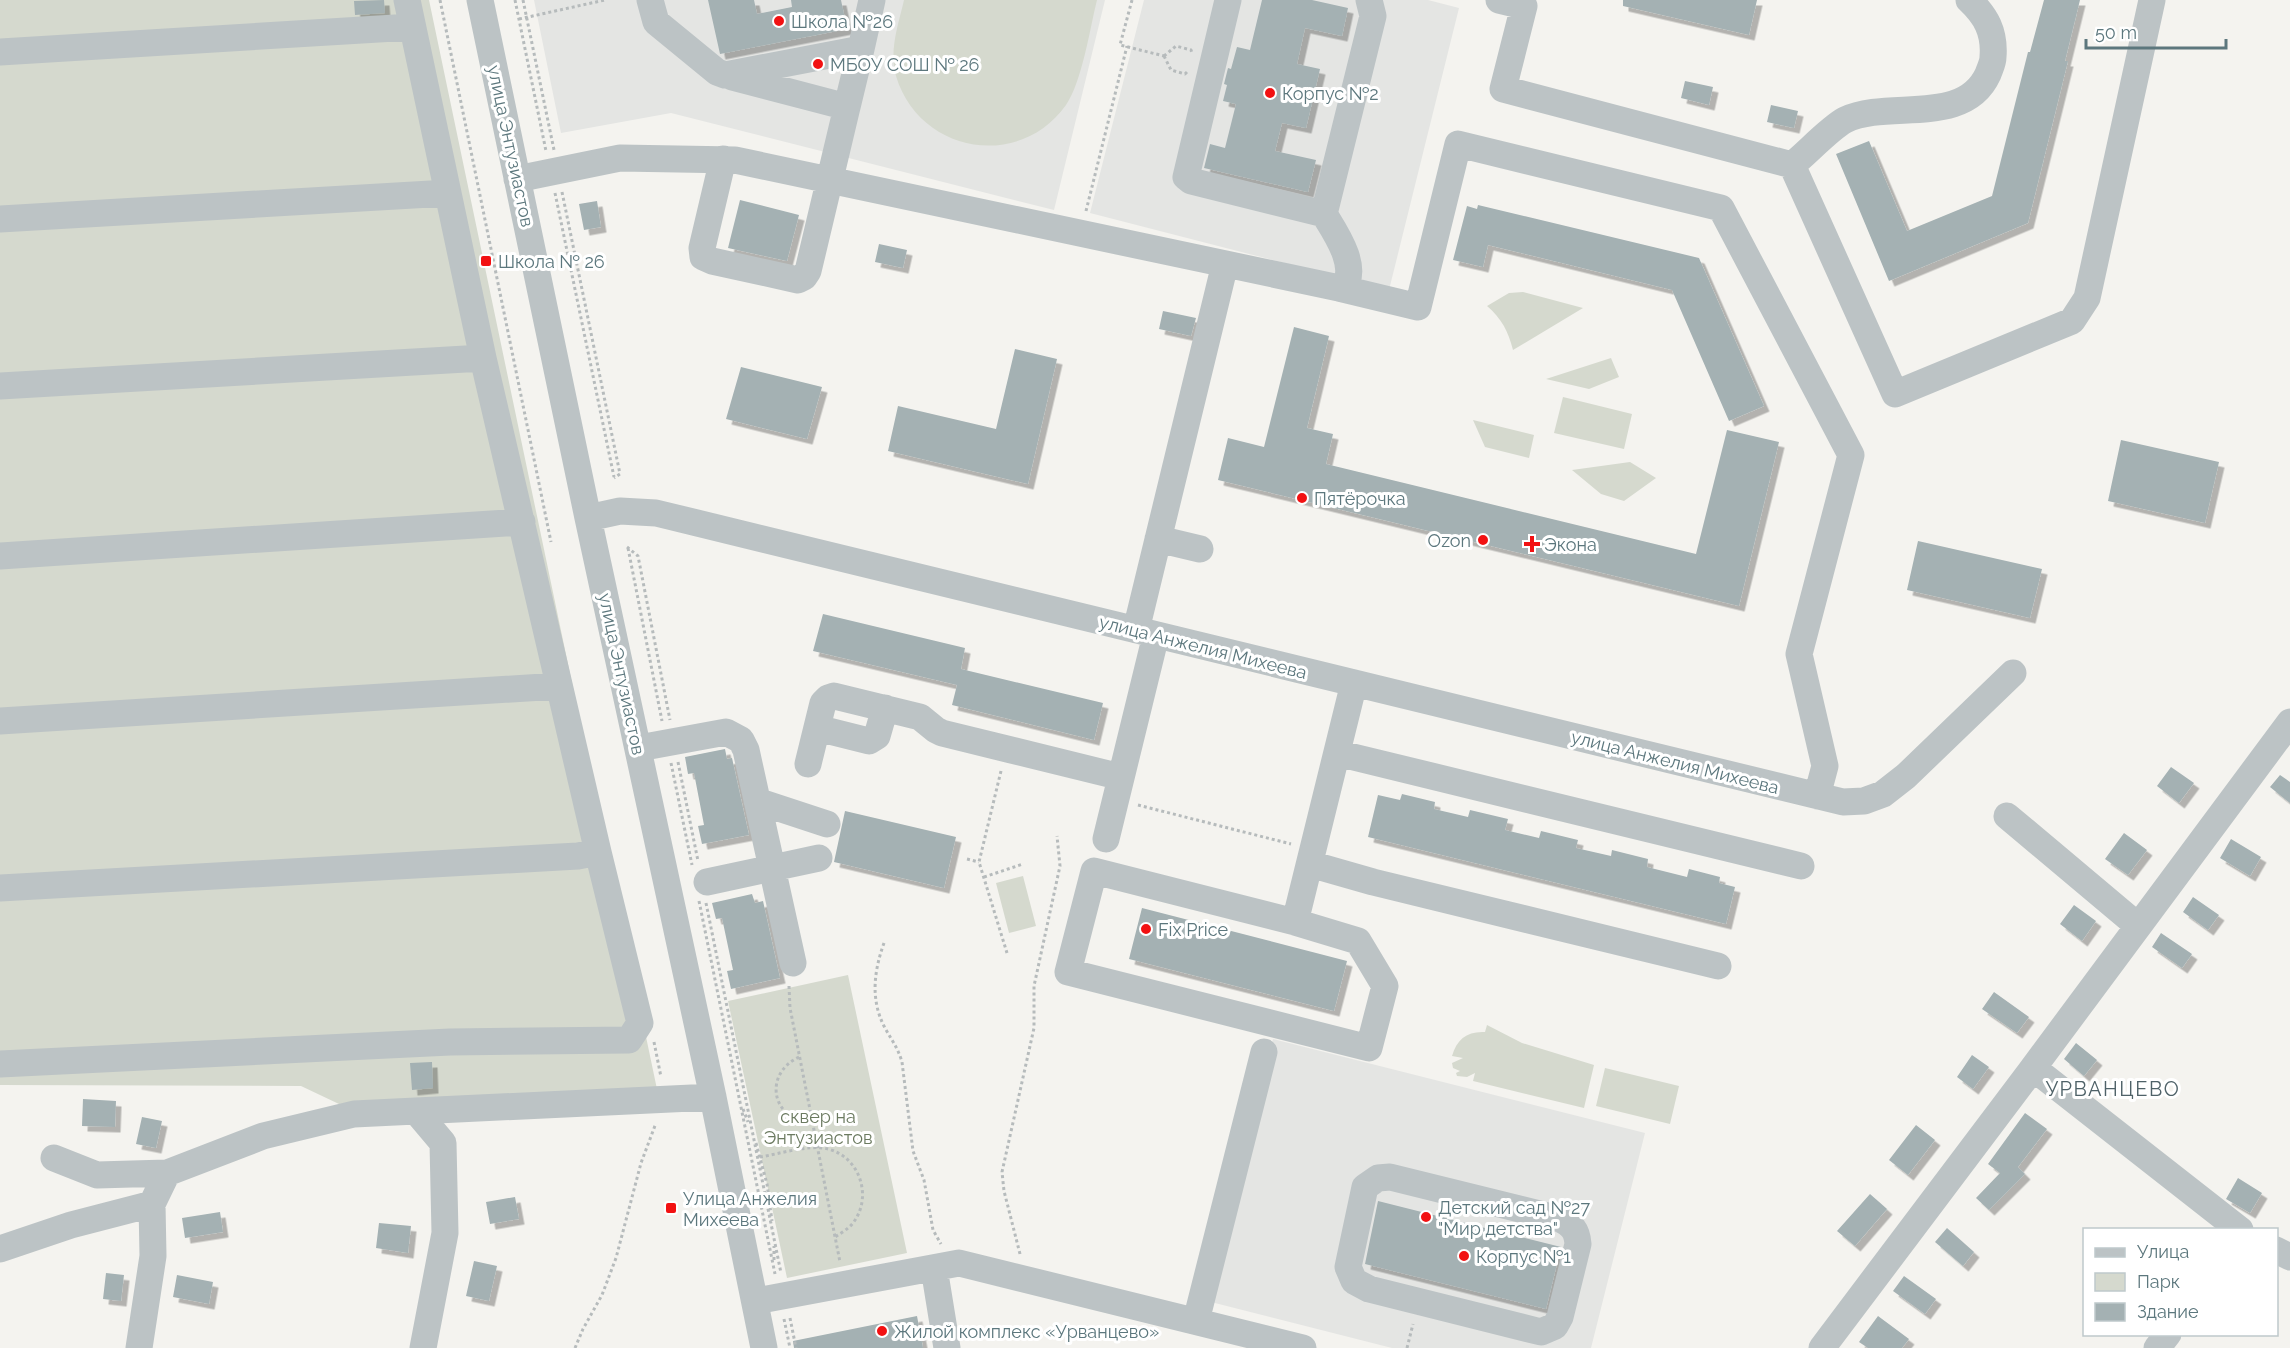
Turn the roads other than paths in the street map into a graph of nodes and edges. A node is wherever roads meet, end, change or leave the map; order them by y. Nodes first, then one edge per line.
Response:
1 (407, 0) edge
2 (480, 0) edge
3 (650, 0) edge
4 (873, 0) edge
5 (1228, 0) edge
6 (1369, 0) edge
7 (1499, 0) edge
8 (1969, 0) edge
9 (2152, 0) edge
10 (412, 27) junction
11 (861, 49) junction
12 (0, 52) edge
13 (725, 75) junction
14 (847, 107) junction
15 (723, 159) junction
16 (1792, 165) junction
17 (517, 179) junction
18 (830, 179) junction
19 (448, 193) junction
20 (1324, 214) junction
21 (0, 219) edge
22 (1225, 264) junction
23 (1339, 288) junction
24 (483, 358) junction
25 (0, 387) edge
26 (588, 518) junction
27 (522, 522) junction
28 (1158, 539) junction
29 (1200, 549) dead end
30 (0, 556) edge
31 (1146, 633) junction
32 (2013, 673) dead end
33 (1354, 683) junction
34 (559, 686) junction
35 (0, 722) edge
36 (2290, 722) edge
37 (639, 748) junction
38 (1337, 753) junction
39 (808, 764) dead end
40 (1118, 788) junction
41 (1817, 796) junction
42 (757, 801) junction
43 (2007, 816) dead end
44 (827, 824) dead end
45 (1106, 839) dead end
46 (598, 852) junction
47 (1312, 857) junction
48 (819, 858) dead end
49 (1801, 866) dead end
50 (772, 868) junction
51 (700, 882) road end
52 (0, 888) edge
53 (1295, 922) junction
54 (2138, 926) junction
55 (793, 963) dead end
56 (1718, 966) dead end
57 (1264, 1052) dead end
58 (0, 1064) edge
59 (2033, 1068) junction
60 (713, 1097) junction
61 (416, 1112) junction
62 (54, 1158) dead end
63 (167, 1173) junction
64 (152, 1204) junction
65 (2237, 1228) edge
66 (0, 1249) edge
67 (947, 1265) junction
68 (774, 1297) junction
69 (1196, 1321) junction
70 (2167, 1336) edge
71 (1530, 1339) edge
72 (139, 1348) edge
73 (423, 1348) edge
74 (764, 1348) edge
75 (946, 1348) edge
76 (1303, 1348) edge
77 (1822, 1348) edge
78 (2157, 1348) edge

1 - 10 street
2 - 17 street, улица Энтузиастов
3 - 13 street
4 - 11 street
5 - 20 street
6 - 20 street
7 - 16 street
8 - 16 street
9 - 16 street
10 - 12 street
10 - 19 street
11 - 13 street
11 - 14 street
13 - 14 street
14 - 18 street
15 - 17 street
15 - 18 street
15 - 18 street
17 - 26 street, улица Энтузиастов
18 - 22 street
19 - 21 street
19 - 24 street
20 - 23 street
22 - 23 street
22 - 28 street
23 - 41 street
24 - 25 street
24 - 27 street
26 - 31 street, улица Анжелия Михеева
26 - 37 street, улица Энтузиастов
27 - 30 street
27 - 34 street
28 - 29 street
28 - 31 street
31 - 33 street, улица Анжелия Михеева
31 - 40 street
32 - 41 street, улица Анжелия Михеева
33 - 38 street
33 - 41 street, улица Анжелия Михеева
34 - 35 street
34 - 46 street
36 - 54 street
37 - 42 street
37 - 60 street, улица Энтузиастов
38 - 47 street
38 - 49 street
39 - 40 street
40 - 45 street
42 - 44 street
42 - 50 street
43 - 54 street
46 - 52 street
46 - 58 street
47 - 53 street
47 - 56 street
48 - 50 street
50 - 51 street
50 - 55 street
53 - 53 street
54 - 59 street
57 - 69 street
59 - 65 street
59 - 77 street
60 - 61 street
60 - 68 street, улица Энтузиастов
61 - 63 street
61 - 73 street
62 - 63 street
63 - 64 street
64 - 66 street
64 - 72 street
67 - 68 street
67 - 69 street
67 - 75 street
68 - 74 street, улица Энтузиастов
69 - 76 street
70 - 78 street
71 - 71 street

